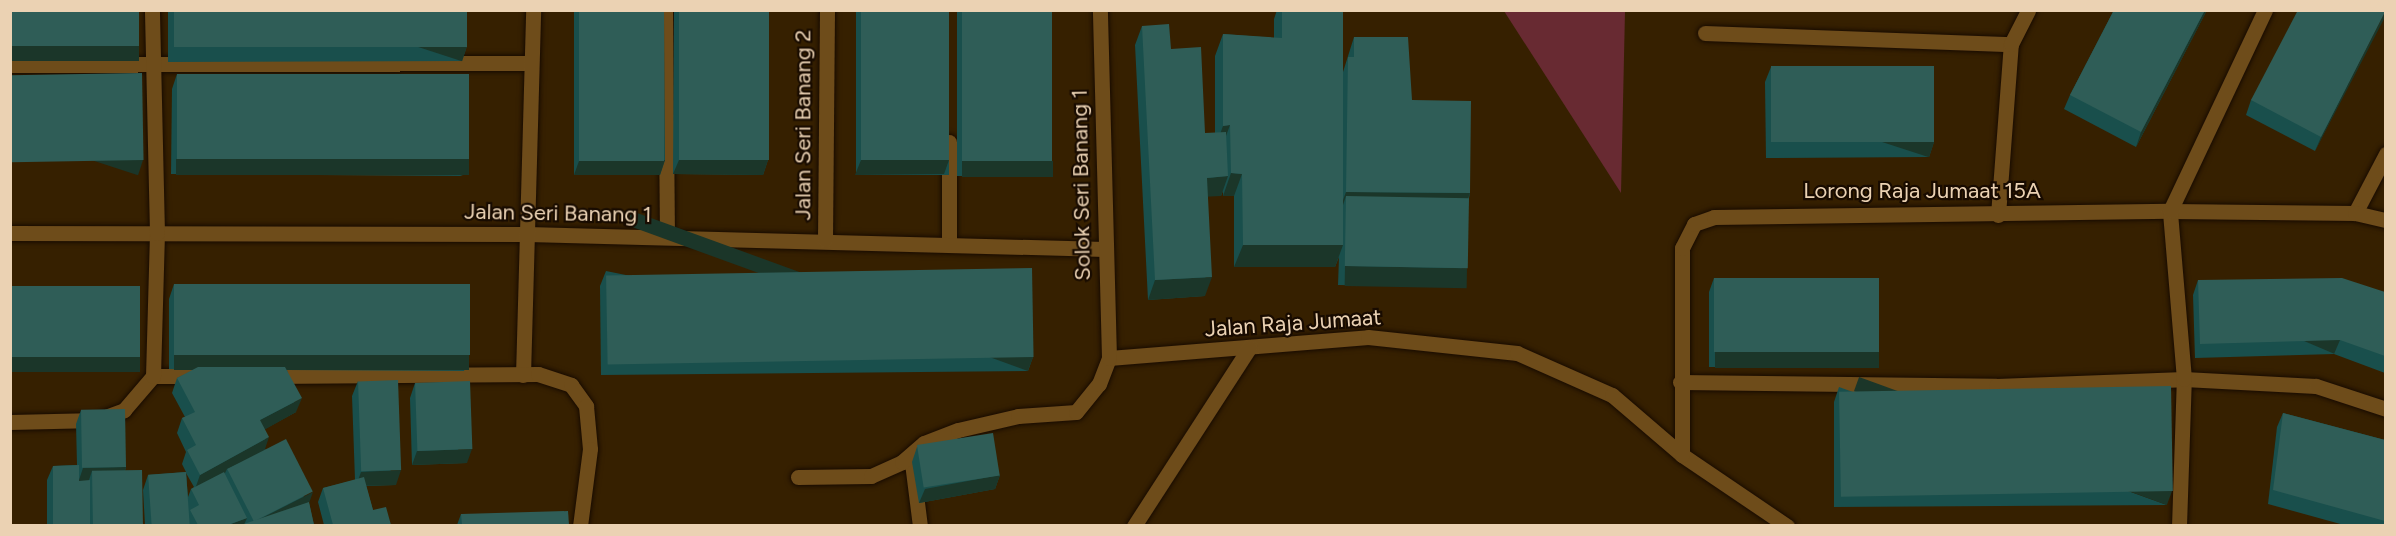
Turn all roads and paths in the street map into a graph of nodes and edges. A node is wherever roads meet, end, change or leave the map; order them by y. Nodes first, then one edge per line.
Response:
1 (152, 10) edge
2 (532, 10) edge
3 (665, 10) edge
4 (826, 10) edge
5 (1100, 10) edge
6 (2028, 10) edge
7 (2265, 10) edge
8 (1705, 33) dead end
9 (2011, 44) junction
10 (531, 63) junction
11 (10, 65) edge
12 (153, 67) junction
13 (949, 126) edge
14 (2385, 154) edge
15 (2170, 211) junction
16 (2355, 213) junction
17 (1998, 215) junction
18 (2385, 220) edge
19 (10, 233) edge
20 (157, 233) junction
21 (527, 234) junction
22 (667, 237) junction
23 (825, 240) junction
24 (949, 241) junction
25 (1105, 249) junction
26 (1250, 347) junction
27 (1109, 358) junction
28 (523, 375) junction
29 (153, 376) junction
30 (213, 376) edge
31 (248, 376) edge
32 (2184, 379) junction
33 (1680, 382) junction
34 (2385, 409) edge
35 (10, 422) edge
36 (911, 455) junction
37 (1682, 455) junction
38 (798, 477) dead end
39 (580, 525) edge
40 (920, 525) edge
41 (1134, 525) edge
42 (1786, 525) edge
43 (2180, 525) edge

1 - 12 street
2 - 10 street
3 - 22 street
4 - 23 street, Jalan Seri Banang 2
5 - 25 street, Solok Seri Banang 1
6 - 9 street
7 - 15 street
8 - 9 street
9 - 17 street
10 - 12 street
10 - 21 street
11 - 12 street
12 - 20 street
13 - 24 street
14 - 16 street
15 - 16 street, Lorong Raja Jumaat 15A
15 - 17 street, Lorong Raja Jumaat 15A
15 - 32 street
16 - 18 street, Lorong Raja Jumaat 15A
17 - 33 street, Lorong Raja Jumaat 15A
19 - 20 street, Jalan Seri Banang 1
20 - 21 street, Jalan Seri Banang 1
20 - 29 street
21 - 22 street, Jalan Seri Banang 1
21 - 28 street
22 - 23 street, Jalan Seri Banang 1
23 - 24 street, Jalan Seri Banang 1
24 - 25 street, Jalan Seri Banang 1
25 - 27 street, Solok Seri Banang 1
26 - 27 street, Jalan Raja Jumaat
26 - 37 street, Jalan Raja Jumaat
26 - 41 street
27 - 36 street
28 - 31 street
28 - 39 street
29 - 30 street
29 - 35 street
32 - 33 street
32 - 34 street
32 - 43 street
33 - 37 street, Lorong Raja Jumaat 15A
36 - 38 street
36 - 40 street
37 - 42 street, Jalan Raja Jumaat

